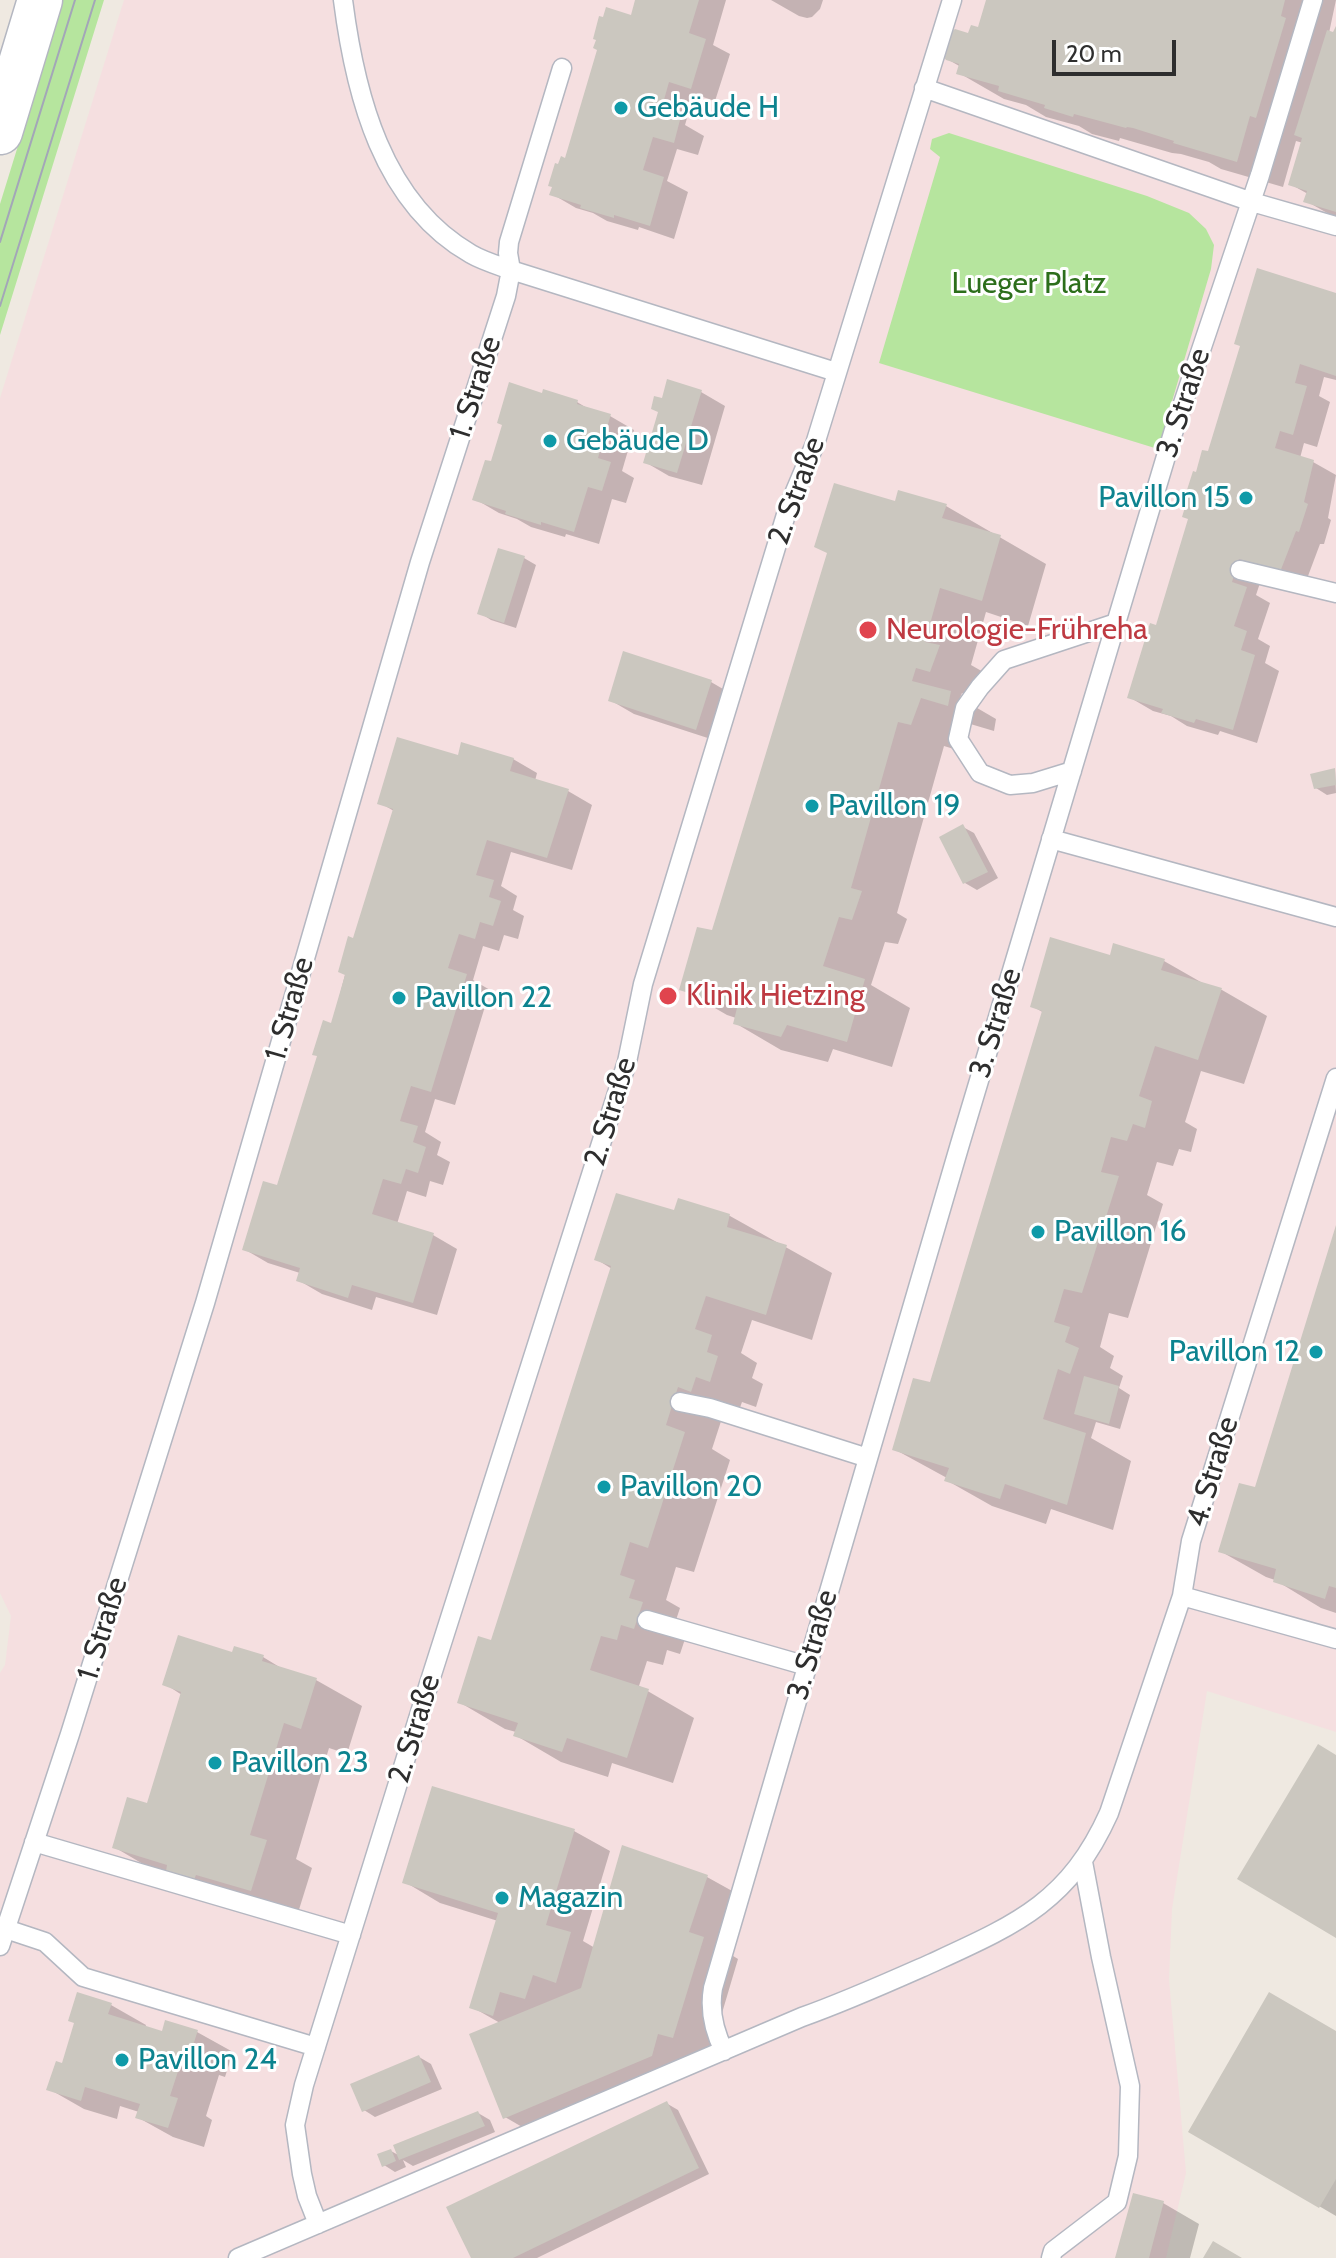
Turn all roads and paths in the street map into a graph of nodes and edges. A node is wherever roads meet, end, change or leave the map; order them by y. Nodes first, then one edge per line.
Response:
1 (40, 0) edge
2 (343, 0) edge
3 (952, 0) edge
4 (1313, 0) edge
5 (562, 68) dead end
6 (924, 88) junction
7 (0, 132) edge
8 (1252, 202) junction
9 (1336, 226) edge
10 (511, 270) junction
11 (836, 372) junction
12 (1240, 570) dead end
13 (1336, 593) edge
14 (1116, 623) junction
15 (1072, 771) junction
16 (1051, 839) junction
17 (1336, 917) edge
18 (1336, 1078) edge
19 (680, 1402) dead end
20 (868, 1458) junction
21 (1182, 1596) junction
22 (647, 1620) dead end
23 (1336, 1639) edge
24 (807, 1666) junction
25 (34, 1842) junction
26 (1083, 1862) junction
27 (351, 1935) junction
28 (3, 1938) edge
29 (316, 2047) junction
30 (724, 2051) junction
31 (318, 2224) junction
32 (238, 2258) edge
33 (1051, 2258) edge

1 - 7 street
2 - 10 lane
3 - 6 lane, 2. Straße
4 - 8 lane, 3. Straße
5 - 10 lane, 1. Straße
6 - 8 lane
6 - 11 lane, 2. Straße
8 - 9 lane
8 - 14 lane, 3. Straße
10 - 11 lane
10 - 25 lane, 1. Straße
11 - 27 lane, 2. Straße
12 - 13 lane
14 - 15 lane, 3. Straße
14 - 15 lane
15 - 16 lane, 3. Straße
16 - 17 lane
16 - 20 lane, 3. Straße
18 - 21 lane, 4. Straße
19 - 20 lane
20 - 24 lane, 3. Straße
21 - 23 lane
21 - 26 lane, 4. Straße
22 - 24 lane
24 - 30 lane, 3. Straße
25 - 27 lane
25 - 28 lane, 1. Straße
26 - 30 lane, 4. Straße
26 - 33 lane
27 - 29 lane, 2. Straße
28 - 29 lane
29 - 31 lane, 2. Straße
30 - 31 lane, 4. Straße
31 - 32 lane, 4. Straße

